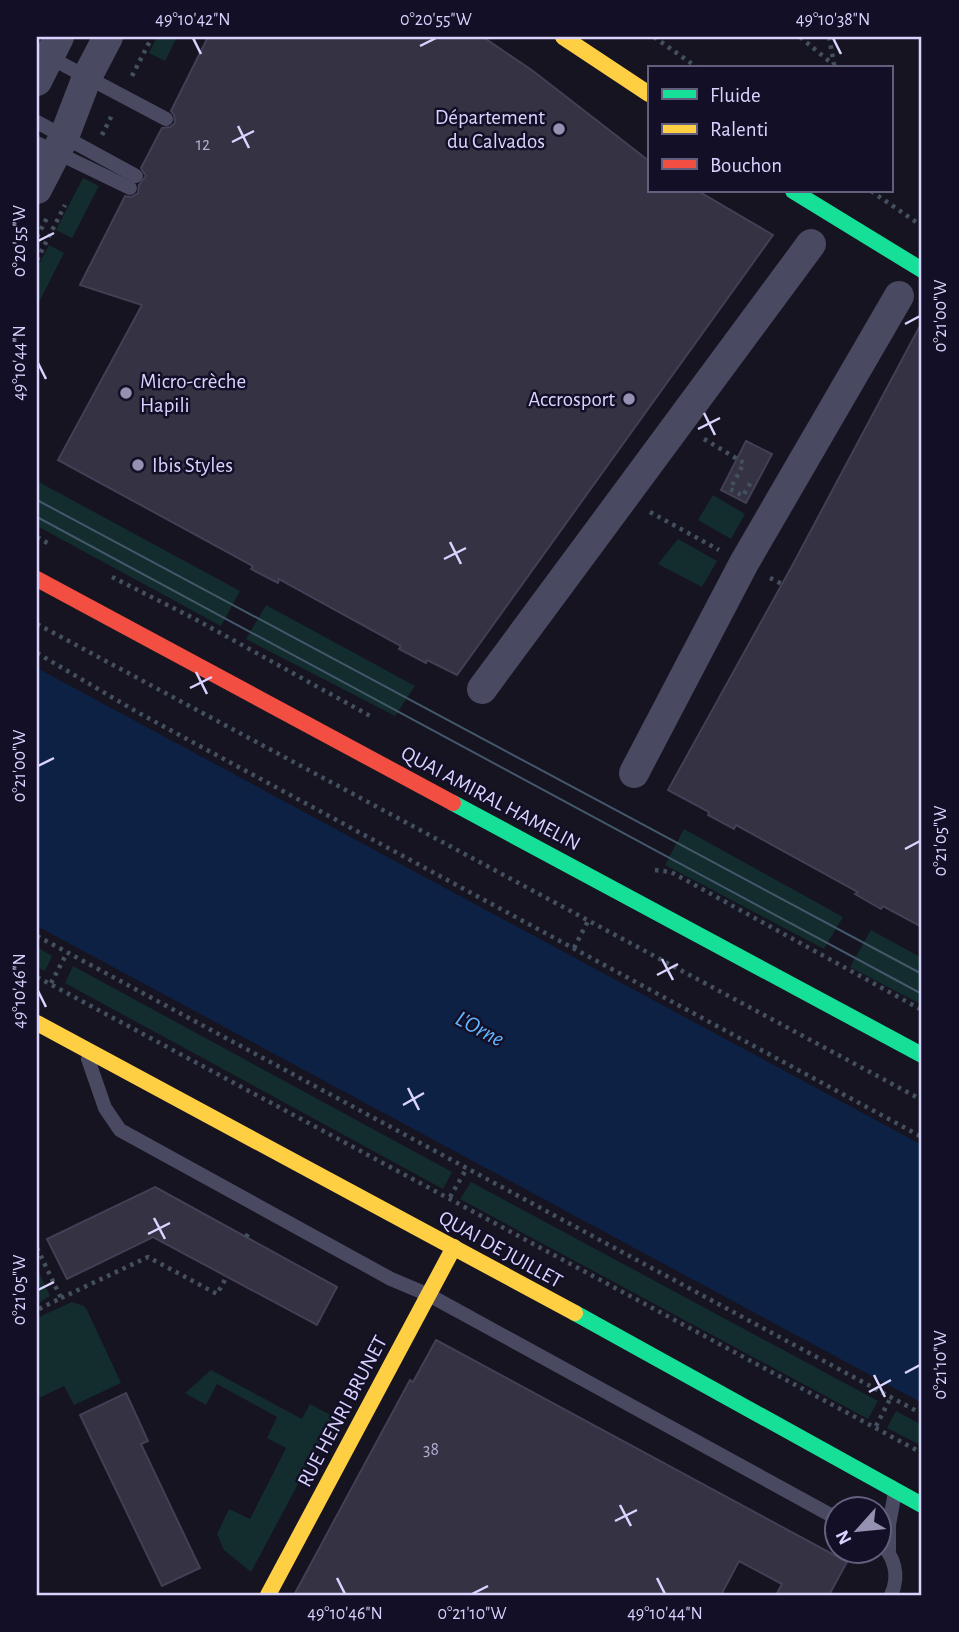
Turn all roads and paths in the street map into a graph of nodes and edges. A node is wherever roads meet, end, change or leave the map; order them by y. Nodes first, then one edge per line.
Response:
1 (108, 37) edge
2 (563, 37) edge
3 (654, 37) edge
4 (800, 37) edge
5 (829, 37) edge
6 (48, 58) edge
7 (695, 66) edge
8 (834, 66) edge
9 (835, 66) edge
10 (87, 77) junction
11 (648, 93) edge
12 (166, 119) dead end
13 (37, 122) edge
14 (52, 144) edge
15 (133, 182) dead end
16 (37, 189) edge
17 (795, 192) edge
18 (872, 192) edge
19 (922, 227) edge
20 (811, 244) dead end
21 (922, 270) edge
22 (899, 296) dead end
23 (678, 424) junction
24 (751, 482) dead end
25 (624, 498) junction
26 (744, 563) junction
27 (111, 576) dead end
28 (37, 579) edge
29 (782, 584) dead end
30 (37, 624) edge
31 (37, 653) edge
32 (482, 689) dead end
33 (373, 717) dead end
34 (634, 773) dead end
35 (650, 869) dead end
36 (588, 921) junction
37 (37, 936) edge
38 (574, 948) junction
39 (67, 953) junction
40 (37, 977) edge
41 (51, 983) dead end
42 (922, 1010) edge
43 (37, 1023) edge
44 (85, 1048) junction
45 (922, 1055) edge
46 (922, 1100) edge
47 (922, 1137) edge
48 (467, 1168) junction
49 (450, 1197) dead end
50 (250, 1231) dead end
51 (246, 1237) dead end
52 (454, 1247) junction
53 (37, 1248) edge
54 (227, 1276) dead end
55 (429, 1295) junction
56 (61, 1298) junction
57 (37, 1310) edge
58 (891, 1397) junction
59 (922, 1414) edge
60 (876, 1426) dead end
61 (922, 1453) edge
62 (895, 1490) junction
63 (922, 1505) edge
64 (892, 1508) edge
65 (822, 1510) edge
66 (892, 1565) edge
67 (268, 1595) edge
68 (891, 1595) edge

1 - 10 street
2 - 11 main road
3 - 7 path
4 - 8 path
5 - 9 path
6 - 10 lane
10 - 12 lane
10 - 14 street
13 - 14 lane
14 - 15 lane
14 - 16 street
17 - 21 main road
18 - 19 path
20 - 23 street
22 - 26 street
23 - 24 path
23 - 25 street
25 - 26 path
25 - 32 street
26 - 29 path
26 - 34 street
27 - 33 path
28 - 45 main road, QUAI AMIRAL HAMELIN
30 - 36 path
31 - 38 path
35 - 42 path
36 - 38 path
36 - 46 path
37 - 39 path
38 - 47 path
39 - 41 path
39 - 48 path
40 - 61 path
43 - 44 main road, QUAI DE JUILLET
44 - 52 main road, QUAI DE JUILLET
44 - 55 lane
48 - 49 path
48 - 58 path
50 - 51 path
52 - 55 main road, RUE HENRI BRUNET
52 - 62 main road, QUAI DE JUILLET
53 - 56 path
54 - 56 path
55 - 65 lane
55 - 67 main road, RUE HENRI BRUNET
56 - 57 path
58 - 59 path
58 - 60 path
62 - 63 main road, QUAI DE JUILLET
62 - 64 lane
66 - 68 lane

